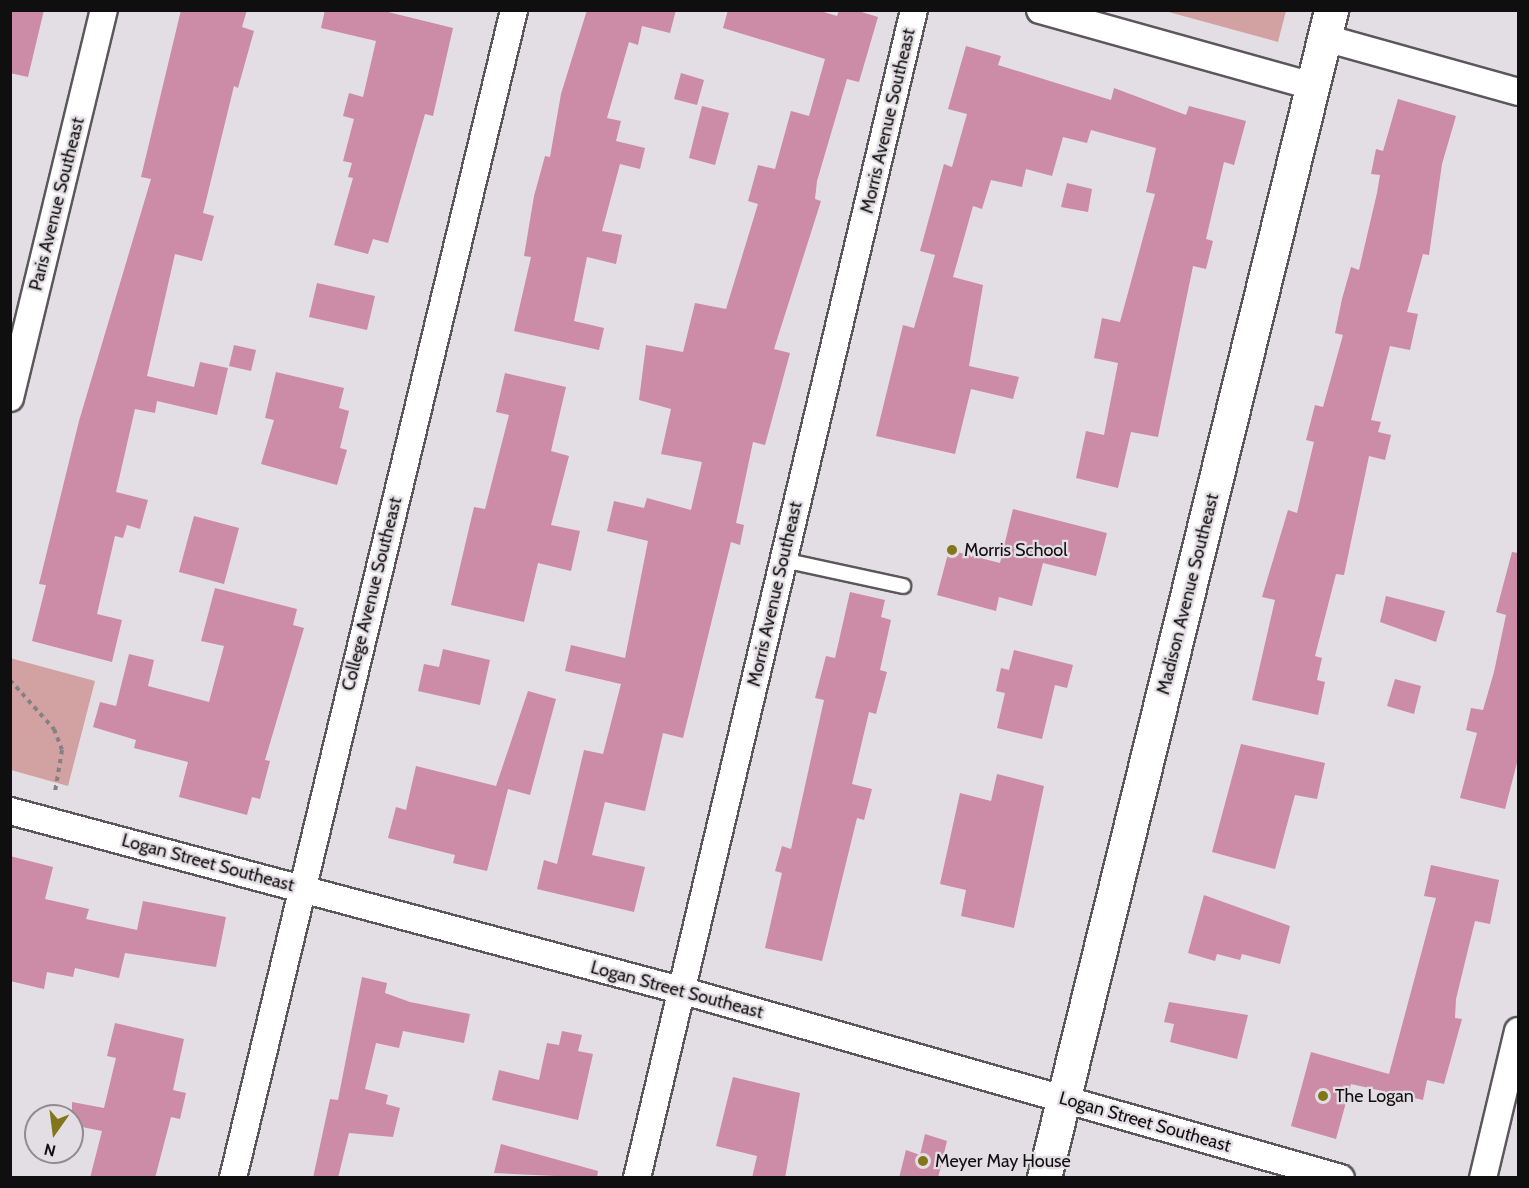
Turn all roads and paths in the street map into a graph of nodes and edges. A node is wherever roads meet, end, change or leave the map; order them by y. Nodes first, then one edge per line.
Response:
1 (104, 10) edge
2 (514, 10) edge
3 (914, 10) edge
4 (1040, 10) edge
5 (1328, 24) edge
6 (1313, 86) junction
7 (1518, 92) edge
8 (10, 398) edge
9 (783, 560) junction
10 (903, 586) dead end
11 (10, 680) edge
12 (55, 792) dead end
13 (10, 811) edge
14 (300, 888) junction
15 (680, 990) junction
16 (1518, 1031) edge
17 (1063, 1099) junction
18 (1278, 1169) edge
19 (233, 1178) edge
20 (637, 1178) edge
21 (1044, 1178) edge
22 (1341, 1178) edge
23 (1483, 1178) edge

1 - 8 street, Paris Avenue Southeast
2 - 14 street, College Avenue Southeast
3 - 9 street, Morris Avenue Southeast
4 - 6 street
5 - 6 street, Madison Avenue Southeast
5 - 7 street
6 - 17 street, Madison Avenue Southeast
9 - 10 lane
9 - 15 street, Morris Avenue Southeast
11 - 12 path
13 - 14 street, Logan Street Southeast
14 - 15 street, Logan Street Southeast
14 - 19 street, College Avenue Southeast
15 - 17 street, Logan Street Southeast
15 - 20 street, Morris Avenue Southeast
16 - 23 street
17 - 18 street, Logan Street Southeast
17 - 21 street, Madison Avenue Southeast
18 - 22 street, Logan Street Southeast

